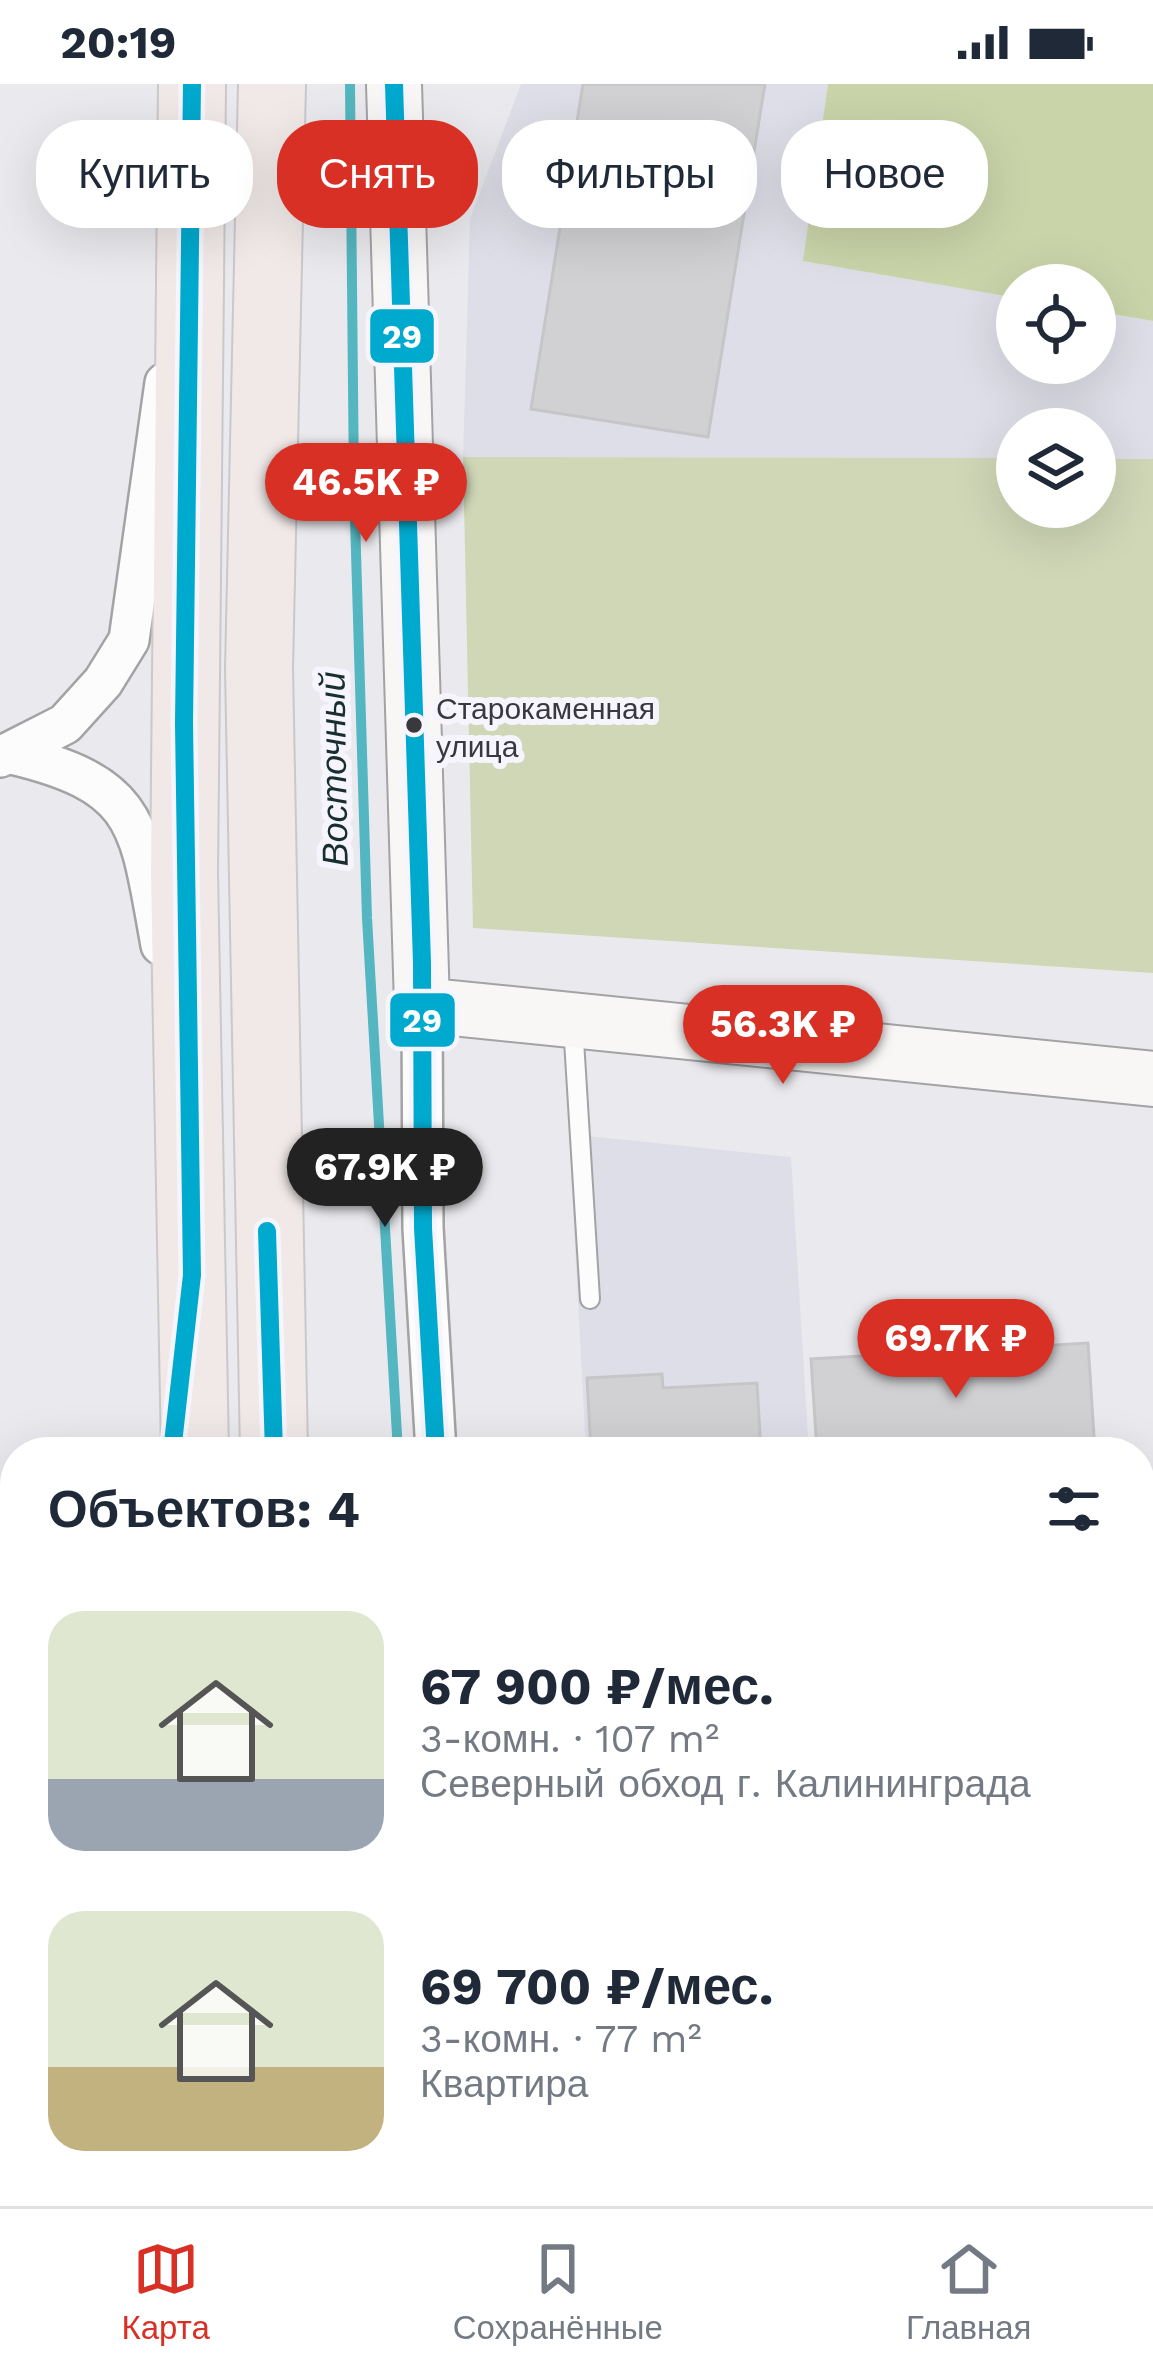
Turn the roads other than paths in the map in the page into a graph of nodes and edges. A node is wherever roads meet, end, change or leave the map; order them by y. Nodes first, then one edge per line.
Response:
1 (192, 84) edge
2 (272, 84) edge
3 (394, 84) edge
4 (188, 308) junction
5 (6, 755) edge
6 (422, 1005) junction
7 (573, 1020) junction
8 (187, 1034) junction
9 (1153, 1079) edge
10 (192, 1274) junction
11 (590, 1299) dead end
12 (174, 1437) edge
13 (195, 1437) edge
14 (274, 1437) edge
15 (435, 1437) edge

1 - 4 highway
2 - 14 highway
3 - 6 street
4 - 5 street
4 - 8 highway
5 - 8 street
6 - 7 street
6 - 15 street
7 - 9 street
7 - 11 lane
8 - 10 highway
10 - 12 highway
10 - 13 highway

